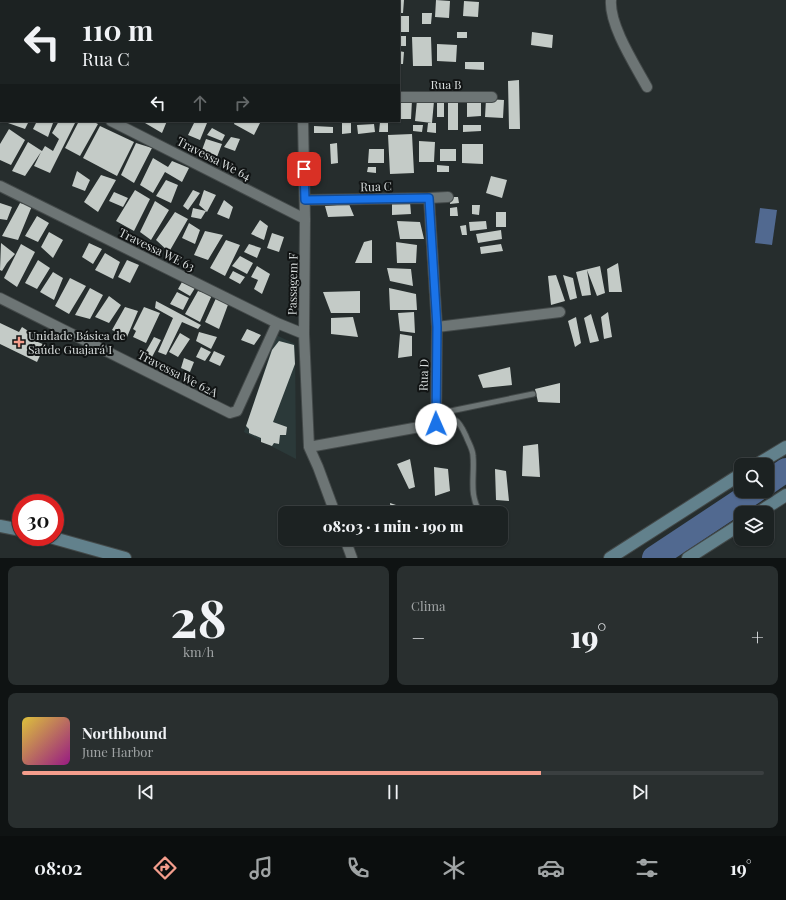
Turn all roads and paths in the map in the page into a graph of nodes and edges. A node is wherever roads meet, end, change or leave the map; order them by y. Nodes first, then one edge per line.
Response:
1 (611, 0) edge
2 (647, 87) dead end
3 (400, 97) edge
4 (492, 97) dead end
5 (114, 122) edge
6 (303, 122) edge
7 (0, 186) edge
8 (448, 196) dead end
9 (429, 198) junction
10 (305, 200) junction
11 (305, 219) junction
12 (0, 298) edge
13 (560, 312) dead end
14 (277, 323) junction
15 (437, 327) junction
16 (304, 334) junction
17 (533, 394) dead end
18 (435, 416) junction
19 (309, 447) junction
20 (786, 447) edge
21 (768, 458) edge
22 (734, 478) edge
23 (786, 495) edge
24 (332, 506) edge
25 (476, 506) edge
26 (769, 506) edge
27 (0, 526) edge
28 (12, 528) edge
29 (734, 528) edge
30 (64, 541) edge
31 (348, 546) edge
32 (125, 558) edge
33 (352, 558) edge
34 (610, 558) edge
35 (688, 558) edge

1 - 2 street
3 - 4 street, Rua B
5 - 11 street, Travessa We 64
6 - 10 street, Passagem F
7 - 14 street, Travessa WE 63
8 - 9 street, Rua C
9 - 10 street, Rua C
9 - 15 street, Rua D
10 - 11 street, Passagem F
11 - 16 street, Passagem F
12 - 14 street, Travessa We 62A
13 - 15 street
14 - 16 street, Travessa WE 63
15 - 18 street, Rua D
16 - 19 street, Passagem F
17 - 18 lane
18 - 19 street
18 - 25 lane
19 - 24 street
20 - 21 main road
22 - 34 main road
23 - 26 main road
27 - 28 main road
29 - 35 main road
30 - 32 main road
31 - 33 street

